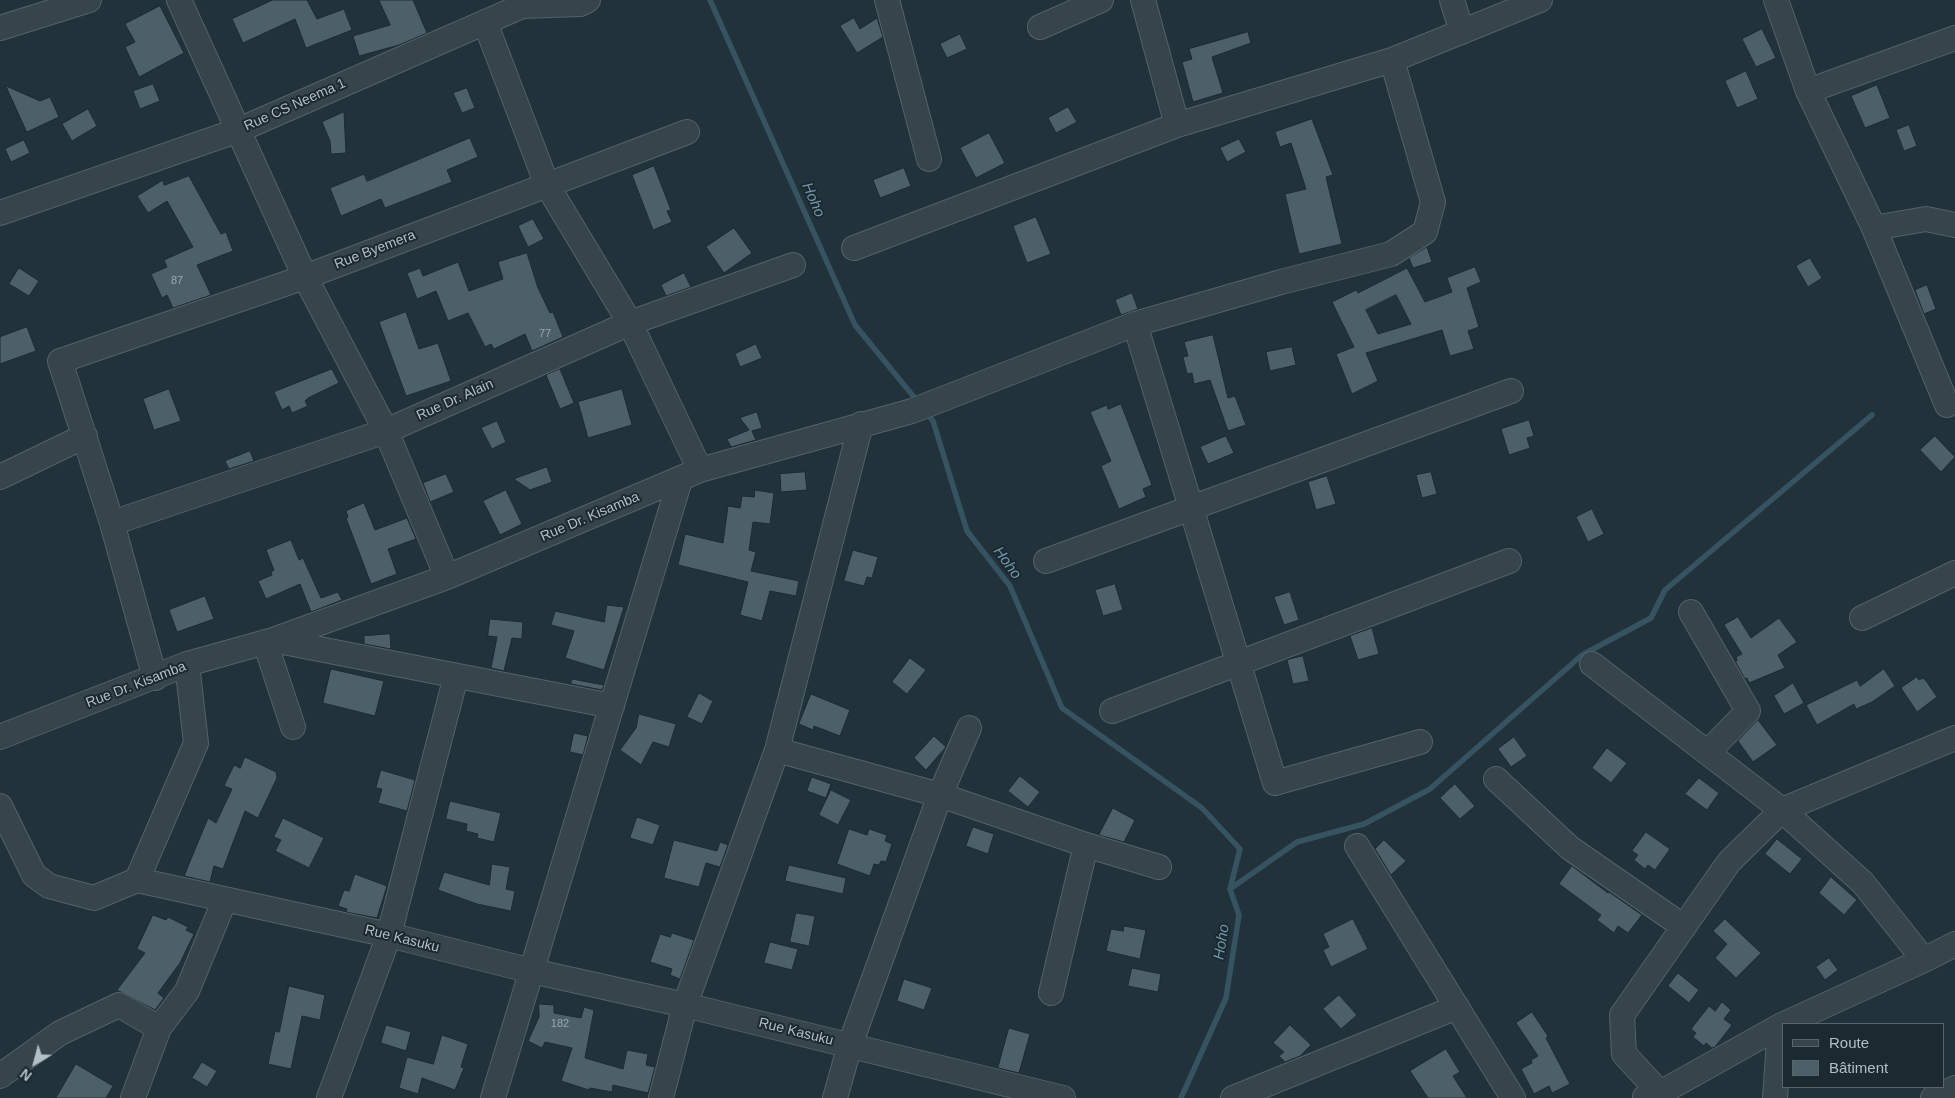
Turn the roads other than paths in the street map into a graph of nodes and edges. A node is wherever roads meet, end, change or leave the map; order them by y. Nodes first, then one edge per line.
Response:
1 (89, 0) edge
2 (179, 0) edge
3 (588, 0) edge
4 (887, 0) edge
5 (1101, 0) edge
6 (1143, 0) edge
7 (1452, 0) edge
8 (1540, 0) edge
9 (1776, 0) edge
10 (485, 22) junction
11 (1040, 27) dead end
12 (0, 28) edge
13 (1462, 32) junction
14 (1955, 38) edge
15 (1392, 60) junction
16 (1808, 91) junction
17 (1176, 125) junction
18 (239, 130) junction
19 (687, 132) dead end
20 (929, 159) dead end
21 (546, 185) junction
22 (0, 213) edge
23 (1955, 226) edge
24 (1874, 228) junction
25 (854, 248) dead end
26 (793, 265) dead end
27 (305, 276) junction
28 (630, 323) junction
29 (1135, 324) junction
30 (1511, 391) dead end
31 (1947, 405) dead end
32 (861, 424) junction
33 (386, 431) junction
34 (85, 436) junction
35 (690, 475) junction
36 (0, 477) edge
37 (1190, 507) junction
38 (112, 523) junction
39 (1046, 561) dead end
40 (1509, 561) dead end
41 (1955, 573) edge
42 (447, 577) junction
43 (1691, 612) dead end
44 (1862, 618) dead end
45 (269, 641) junction
46 (187, 664) junction
47 (1592, 664) dead end
48 (1238, 665) junction
49 (456, 676) junction
50 (154, 678) junction
51 (612, 706) junction
52 (1112, 710) dead end
53 (293, 727) dead end
54 (969, 728) dead end
55 (0, 737) edge
56 (1955, 738) edge
57 (1420, 742) dead end
58 (777, 750) junction
59 (1708, 752) junction
60 (1496, 779) dead end
61 (940, 795) junction
62 (0, 806) edge
63 (1782, 810) junction
64 (1086, 845) junction
65 (1357, 846) dead end
66 (1159, 867) dead end
67 (136, 880) junction
68 (225, 898) junction
69 (1684, 927) junction
70 (389, 935) junction
71 (1955, 944) edge
72 (1924, 960) junction
73 (532, 972) junction
74 (1051, 993) dead end
75 (684, 1006) junction
76 (1457, 1007) junction
77 (1787, 1023) edge
78 (1780, 1026) joint
79 (159, 1028) junction
80 (850, 1045) junction
81 (0, 1076) edge
82 (1955, 1088) edge
83 (1652, 1095) edge
84 (133, 1098) edge
85 (329, 1098) edge
86 (493, 1098) edge
87 (661, 1098) edge
88 (835, 1098) edge
89 (1063, 1098) edge
90 (1233, 1098) edge
91 (1513, 1098) edge
92 (1775, 1098) edge
93 (1933, 1098) edge

1 - 12 street
2 - 18 street
3 - 10 street, Rue CS Neema 1
4 - 20 street
5 - 11 street
6 - 17 street
7 - 13 street
8 - 13 street
9 - 16 street
10 - 18 street, Rue CS Neema 1
10 - 21 street
13 - 15 street
14 - 16 street
15 - 17 street
15 - 29 street, Rue Dr. Kisamba
16 - 24 street
17 - 25 street
18 - 22 street, Rue CS Neema 1
18 - 27 street
19 - 21 street, Rue Byemera
21 - 27 street, Rue Byemera
21 - 28 street
23 - 24 street
24 - 31 street
26 - 28 street, Rue Dr. Alain
27 - 33 street
27 - 34 street, Rue Byemera
28 - 33 street, Rue Dr. Alain
28 - 35 street
29 - 32 street, Rue Dr. Kisamba
29 - 37 street
30 - 37 street
32 - 35 street, Rue Dr. Kisamba
32 - 58 street
33 - 38 street, Rue Dr. Alain
33 - 42 street
34 - 36 street
34 - 38 street
35 - 42 street, Rue Dr. Kisamba
35 - 51 street
37 - 39 street
37 - 48 street
38 - 50 street
40 - 48 street
41 - 44 street
42 - 45 street, Rue Dr. Kisamba
43 - 59 street
45 - 46 street, Rue Dr. Kisamba
45 - 49 street, Rue Dr. Kisamba
45 - 53 street
46 - 50 street, Rue Dr. Kisamba
46 - 67 street
47 - 59 street
48 - 52 street
48 - 57 street
49 - 51 street, Rue Dr. Kisamba
49 - 70 street
50 - 55 street, Rue Dr. Kisamba
51 - 73 street
54 - 61 street
56 - 63 street
58 - 61 street
58 - 75 street
59 - 63 street
60 - 69 street
61 - 64 street
61 - 80 street
62 - 67 street
63 - 69 street
63 - 72 street
64 - 66 street
64 - 74 street
65 - 76 street
67 - 68 street, Rue Kasuku
68 - 70 street, Rue Kasuku
68 - 79 street
69 - 83 street
70 - 73 street, Rue Kasuku
70 - 85 street
71 - 72 street
72 - 77 street
73 - 75 street, Rue Kasuku
73 - 86 street
75 - 80 street, Rue Kasuku
75 - 87 street
76 - 90 street
76 - 91 street
78 - 83 street
78 - 92 street
79 - 81 street
79 - 84 street
80 - 88 street, Rue Kasuku
80 - 89 street, Rue Kasuku
82 - 93 street

